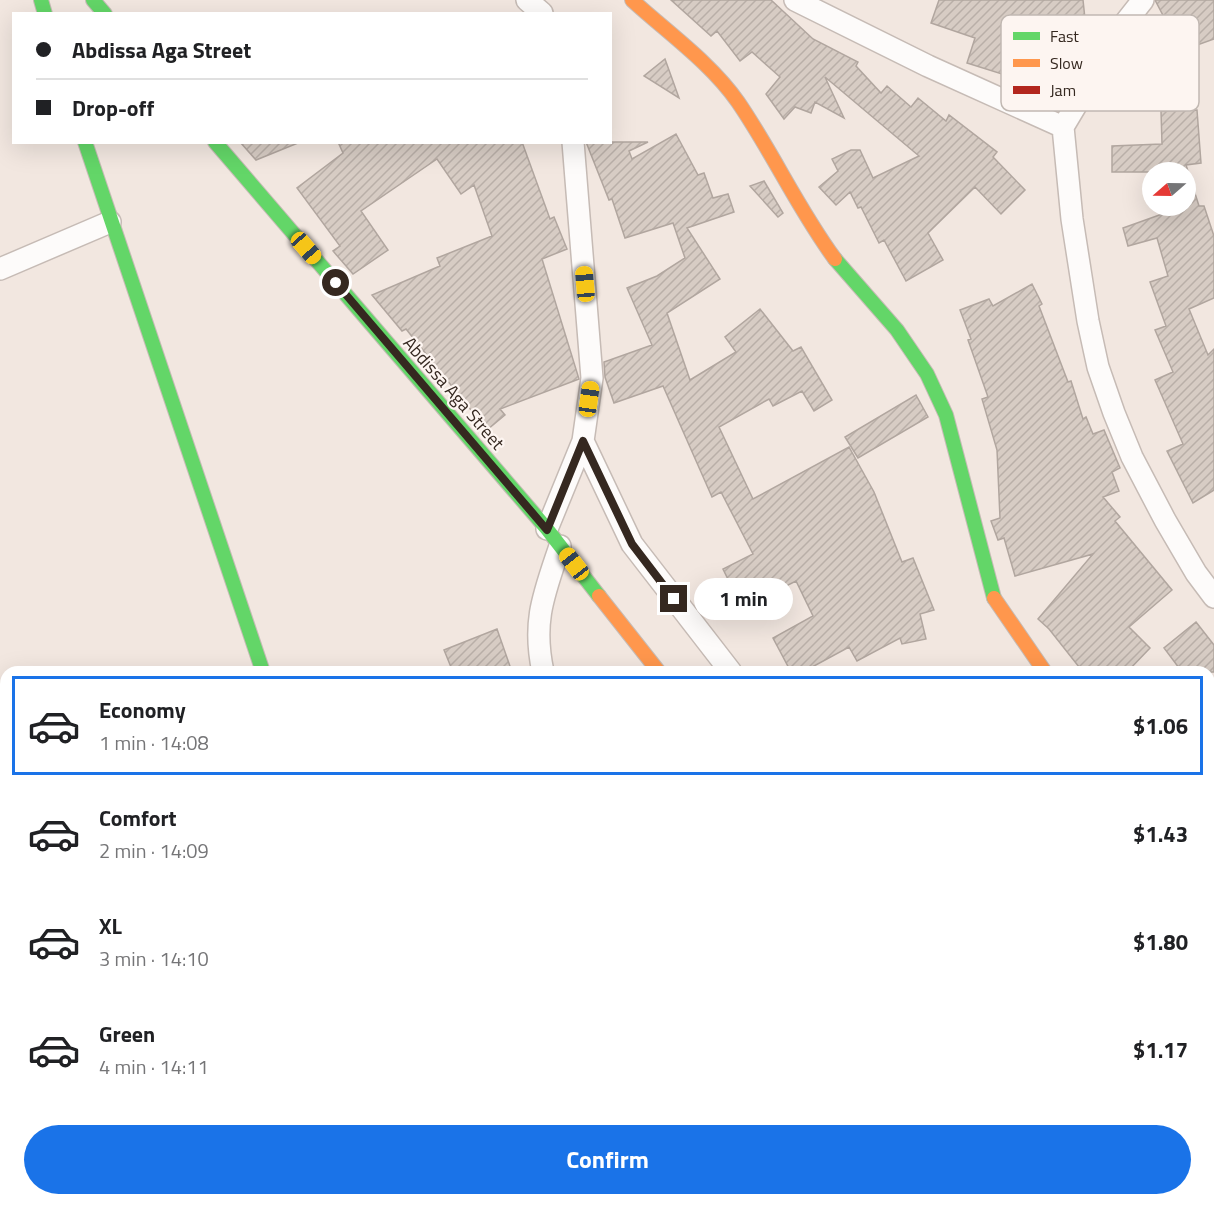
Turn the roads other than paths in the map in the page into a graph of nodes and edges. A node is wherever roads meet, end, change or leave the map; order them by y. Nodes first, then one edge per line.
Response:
1 (93, 0) edge
2 (632, 0) edge
3 (795, 0) edge
4 (1143, 0) edge
5 (103, 12) edge
6 (1131, 15) edge
7 (1001, 99) edge
8 (1027, 111) edge
9 (1072, 111) edge
10 (1062, 127) junction
11 (86, 144) edge
12 (217, 144) edge
13 (573, 144) edge
14 (110, 222) junction
15 (0, 269) edge
16 (583, 441) junction
17 (554, 538) junction
18 (1214, 597) edge
19 (261, 666) edge
20 (542, 666) edge
21 (654, 666) edge
22 (726, 666) edge
23 (1041, 666) edge

1 - 5 main road
2 - 23 main road
3 - 7 street
4 - 6 street
8 - 10 street
9 - 10 street
10 - 18 street
11 - 14 main road
12 - 17 main road, Abdissa Aga Street
13 - 16 street
14 - 15 street
14 - 19 main road
16 - 17 street
16 - 22 street
17 - 20 street
17 - 21 main road, Abdissa Aga Street

